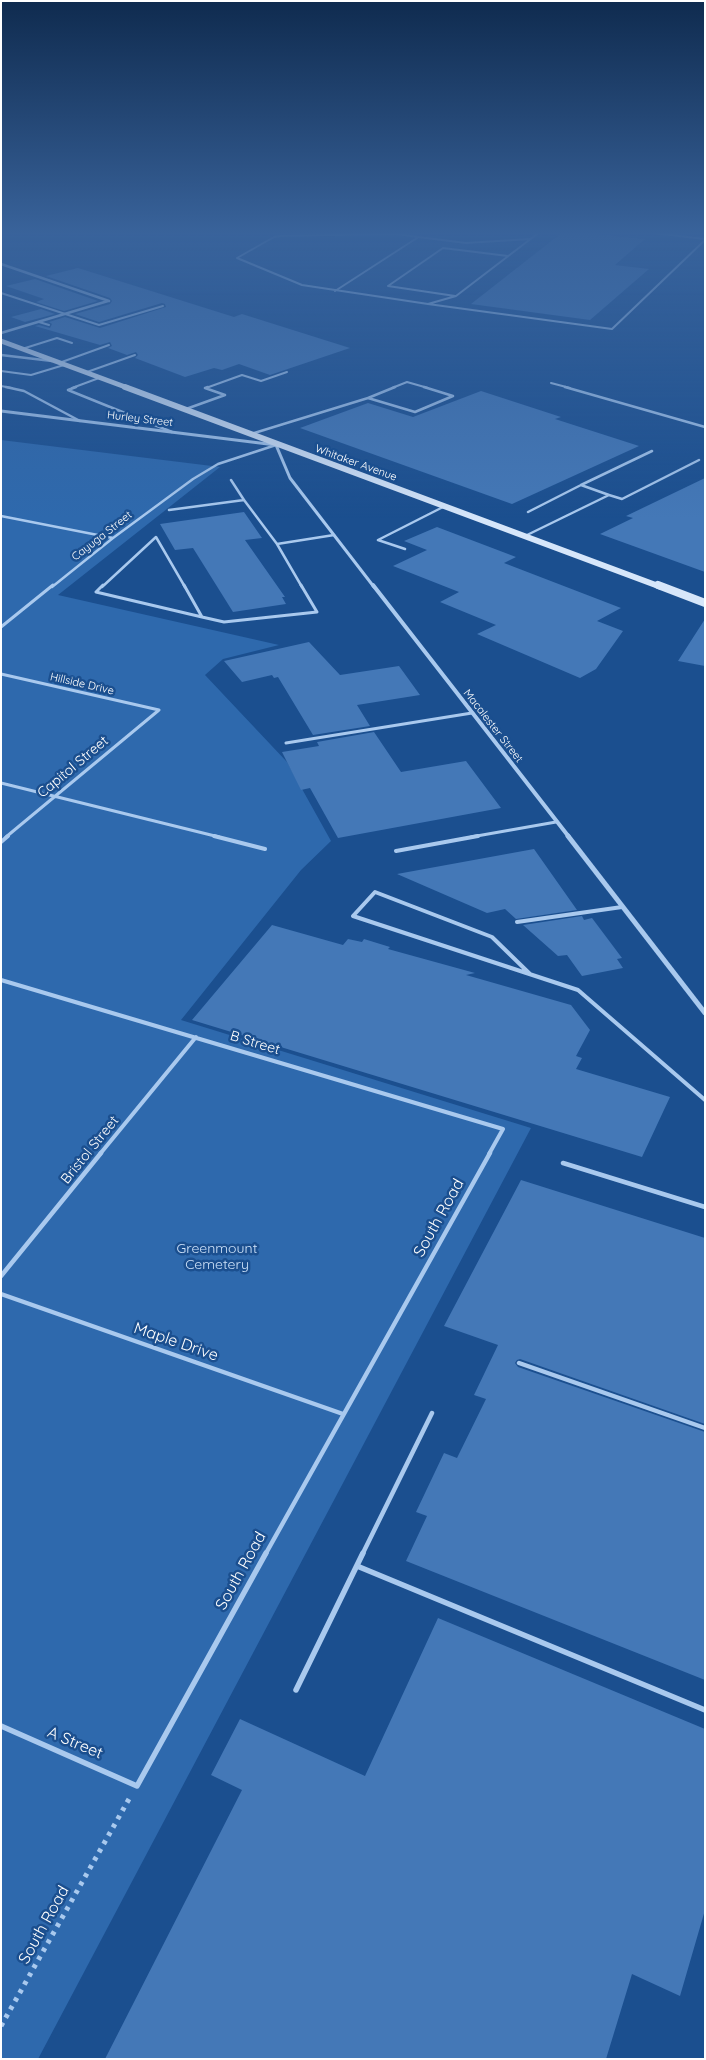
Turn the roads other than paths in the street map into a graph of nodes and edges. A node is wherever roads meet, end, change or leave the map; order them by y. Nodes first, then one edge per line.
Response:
1 (21, 327) edge
2 (598, 327) edge
3 (614, 327) edge
4 (1, 333) edge
5 (1, 341) edge
6 (72, 343) dead end
7 (109, 345) dead end
8 (22, 349) junction
9 (1, 355) edge
10 (135, 355) dead end
11 (59, 363) junction
12 (1, 371) edge
13 (287, 372) dead end
14 (85, 373) junction
15 (99, 378) junction
16 (551, 383) dead end
17 (1, 386) edge
18 (368, 398) junction
19 (184, 410) junction
20 (1, 411) edge
21 (80, 421) junction
22 (705, 427) edge
23 (174, 432) junction
24 (249, 435) junction
25 (276, 445) junction
26 (652, 451) dead end
27 (699, 460) dead end
28 (231, 480) dead end
29 (581, 485) junction
30 (609, 495) junction
31 (244, 500) junction
32 (445, 506) junction
33 (169, 510) dead end
34 (528, 512) dead end
35 (1, 516) edge
36 (334, 535) junction
37 (526, 536) junction
38 (113, 538) junction
39 (277, 544) junction
40 (405, 549) dead end
41 (705, 603) edge
42 (202, 617) junction
43 (1, 627) edge
44 (1, 674) edge
45 (159, 710) joint
46 (472, 713) junction
47 (286, 743) dead end
48 (1, 783) edge
49 (55, 797) junction
50 (556, 822) junction
51 (1, 842) edge
52 (265, 849) dead end
53 (396, 851) dead end
54 (622, 907) junction
55 (517, 922) dead end
56 (530, 974) junction
57 (1, 980) edge
58 (705, 1013) edge
59 (196, 1037) junction
60 (705, 1100) edge
61 (503, 1129) joint
62 (564, 1163) dead end
63 (705, 1207) edge
64 (1, 1276) edge
65 (1, 1294) edge
66 (520, 1363) dead end
67 (432, 1413) dead end
68 (342, 1414) junction
69 (705, 1428) edge
70 (357, 1566) junction
71 (296, 1690) dead end
72 (705, 1710) edge
73 (1, 1726) edge
74 (137, 1786) joint

1 - 4 street
2 - 3 lane
5 - 8 main road, Whitaker Avenue
6 - 8 lane
7 - 11 lane
8 - 11 main road, Whitaker Avenue
9 - 11 street
10 - 14 lane
11 - 12 lane
11 - 14 main road, Whitaker Avenue
13 - 19 lane
14 - 15 main road, Whitaker Avenue
15 - 19 main road, Whitaker Avenue
15 - 23 lane
16 - 22 lane
17 - 21 lane
18 - 18 lane
18 - 24 lane
19 - 24 main road, Whitaker Avenue
20 - 21 street, Hurley Street
21 - 23 street, Hurley Street
23 - 25 street, Hurley Street
24 - 25 main road, Whitaker Avenue
25 - 32 main road, Whitaker Avenue
25 - 36 street, Macalester Street
25 - 38 lane, Cayuga Street
26 - 29 lane
27 - 30 lane
28 - 31 lane
29 - 30 lane
29 - 34 lane
30 - 37 lane
31 - 33 lane
31 - 39 lane
32 - 37 main road, Whitaker Avenue
32 - 40 lane
35 - 38 lane
36 - 39 lane
36 - 46 street, Macalester Street
37 - 41 main road, Whitaker Avenue
38 - 43 lane, Cayuga Street
39 - 42 lane
42 - 42 lane
44 - 45 lane, Hillside Drive
45 - 49 lane, Capitol Street
46 - 47 lane
46 - 50 street, Macalester Street
48 - 49 lane
49 - 51 lane, Capitol Street
49 - 52 lane
50 - 53 lane
50 - 54 street, Macalester Street
54 - 55 lane
54 - 58 street, Macalester Street
56 - 56 lane
56 - 60 lane
57 - 59 lane, B Street
59 - 61 lane, B Street
59 - 64 lane, Bristol Street
61 - 68 lane, South Road
62 - 63 lane
65 - 68 lane, Maple Drive
66 - 69 lane
67 - 70 lane
68 - 74 lane, South Road
70 - 71 lane
70 - 72 lane
73 - 74 lane, A Street

